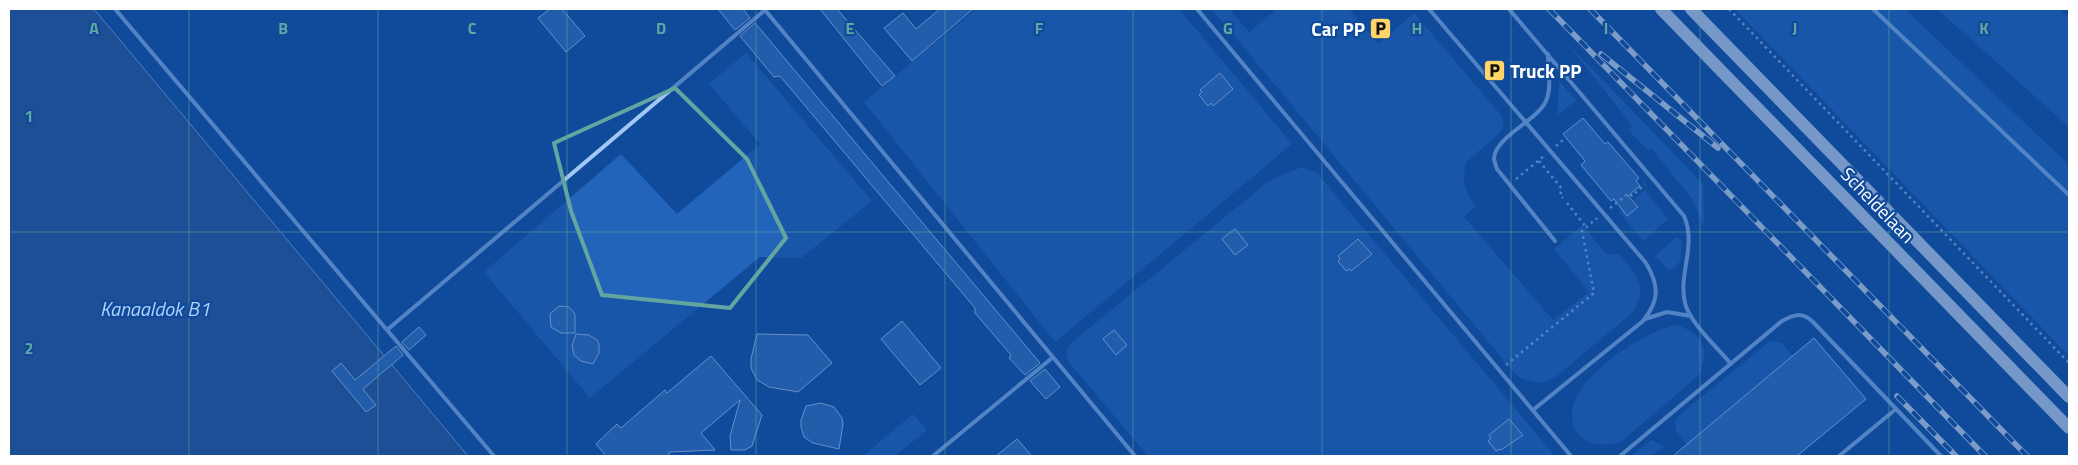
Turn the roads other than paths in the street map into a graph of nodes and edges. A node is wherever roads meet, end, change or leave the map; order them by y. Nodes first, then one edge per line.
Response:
1 (115, 9) edge
2 (765, 9) edge
3 (1197, 9) edge
4 (1429, 9) edge
5 (1509, 9) edge
6 (1661, 9) edge
7 (1691, 9) edge
8 (1873, 9) edge
9 (1548, 54) junction
10 (1526, 121) junction
11 (2069, 195) edge
12 (1555, 241) dead end
13 (1691, 316) junction
14 (1643, 320) junction
15 (387, 330) junction
16 (1052, 358) junction
17 (1731, 364) junction
18 (2069, 397) edge
19 (1896, 409) junction
20 (1533, 410) junction
21 (2069, 428) edge
22 (494, 456) edge
23 (933, 456) edge
24 (1135, 456) edge
25 (1571, 456) edge
26 (1620, 456) edge
27 (1839, 456) edge
28 (1941, 456) edge

1 - 15 lane
2 - 15 lane
2 - 16 lane
3 - 20 lane
4 - 10 lane
5 - 9 lane
6 - 21 main road, Scheldelaan
7 - 18 main road, Scheldelaan
8 - 11 lane
9 - 10 lane
9 - 13 lane
10 - 12 lane
10 - 14 lane
13 - 14 lane
13 - 17 lane
14 - 20 lane
15 - 22 lane
16 - 23 lane
16 - 24 lane
17 - 19 lane
17 - 26 lane
19 - 27 lane
19 - 28 lane
20 - 25 lane

